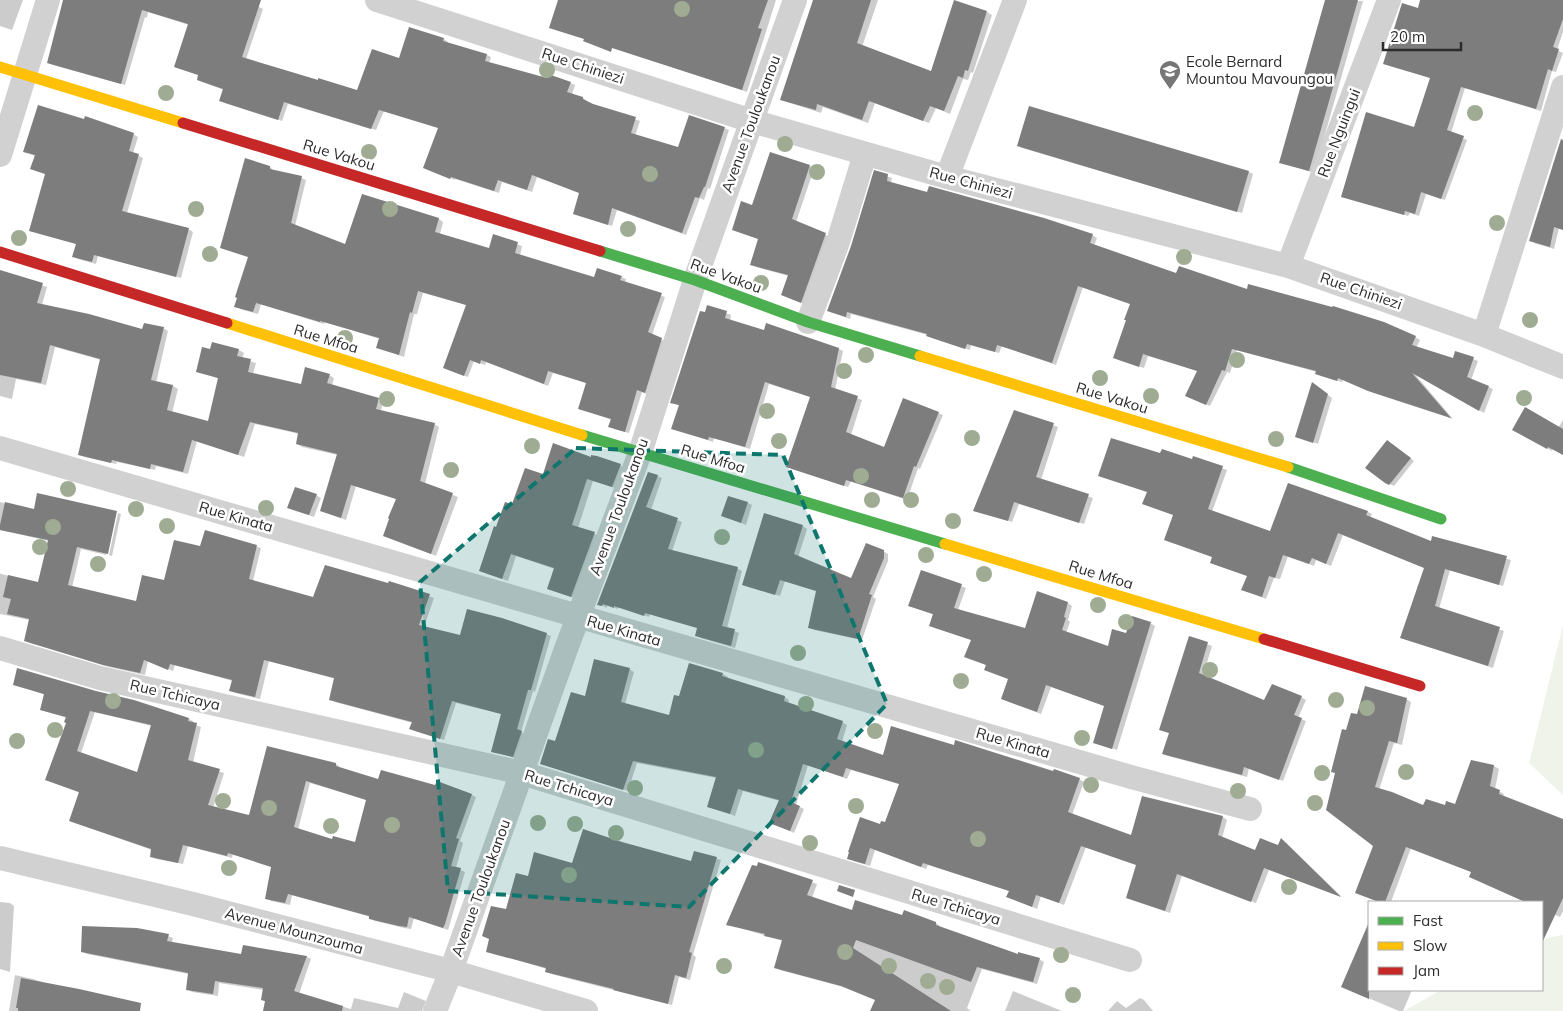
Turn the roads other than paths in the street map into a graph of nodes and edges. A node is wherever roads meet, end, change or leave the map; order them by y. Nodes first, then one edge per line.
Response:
1 (48, 0) edge
2 (377, 0) edge
3 (795, 0) edge
4 (1389, 0) edge
5 (1010, 1) edge
6 (0, 67) edge
7 (26, 75) junction
8 (1563, 87) edge
9 (752, 121) junction
10 (0, 154) edge
11 (865, 154) junction
12 (947, 177) junction
13 (0, 252) edge
14 (1288, 266) junction
15 (695, 280) junction
16 (808, 322) junction
17 (1484, 335) junction
18 (1563, 367) edge
19 (0, 448) edge
20 (640, 453) junction
21 (1441, 519) dead end
22 (578, 617) junction
23 (0, 648) edge
24 (1420, 686) dead end
25 (522, 773) junction
26 (1250, 809) dead end
27 (0, 858) edge
28 (1130, 960) dead end
29 (451, 971) junction
30 (435, 1011) edge
31 (586, 1011) edge

1 - 7 street
2 - 9 street, Rue Chiniezi
3 - 9 street, Avenue Touloukanou
4 - 14 street, Rue Nguingui
5 - 12 street
6 - 7 street, Rue Vakou
7 - 10 street
7 - 15 street, Rue Vakou
8 - 17 street
9 - 11 street, Rue Chiniezi
9 - 15 street, Avenue Touloukanou
11 - 12 street, Rue Chiniezi
11 - 16 street
12 - 14 street, Rue Chiniezi
13 - 20 street, Rue Mfoa
14 - 17 street, Rue Chiniezi
15 - 16 street, Rue Vakou
15 - 20 street, Avenue Touloukanou
16 - 21 street, Rue Vakou
17 - 18 street, Rue Chiniezi
19 - 22 street, Rue Kinata
20 - 22 street, Avenue Touloukanou
20 - 24 street, Rue Mfoa
22 - 25 street, Avenue Touloukanou
22 - 26 street, Rue Kinata
23 - 25 street, Rue Tchicaya
25 - 28 street, Rue Tchicaya
25 - 29 street, Avenue Touloukanou
27 - 29 street, Avenue Mounzouma
29 - 30 street, Avenue Touloukanou
29 - 31 street, Avenue Mounzouma

